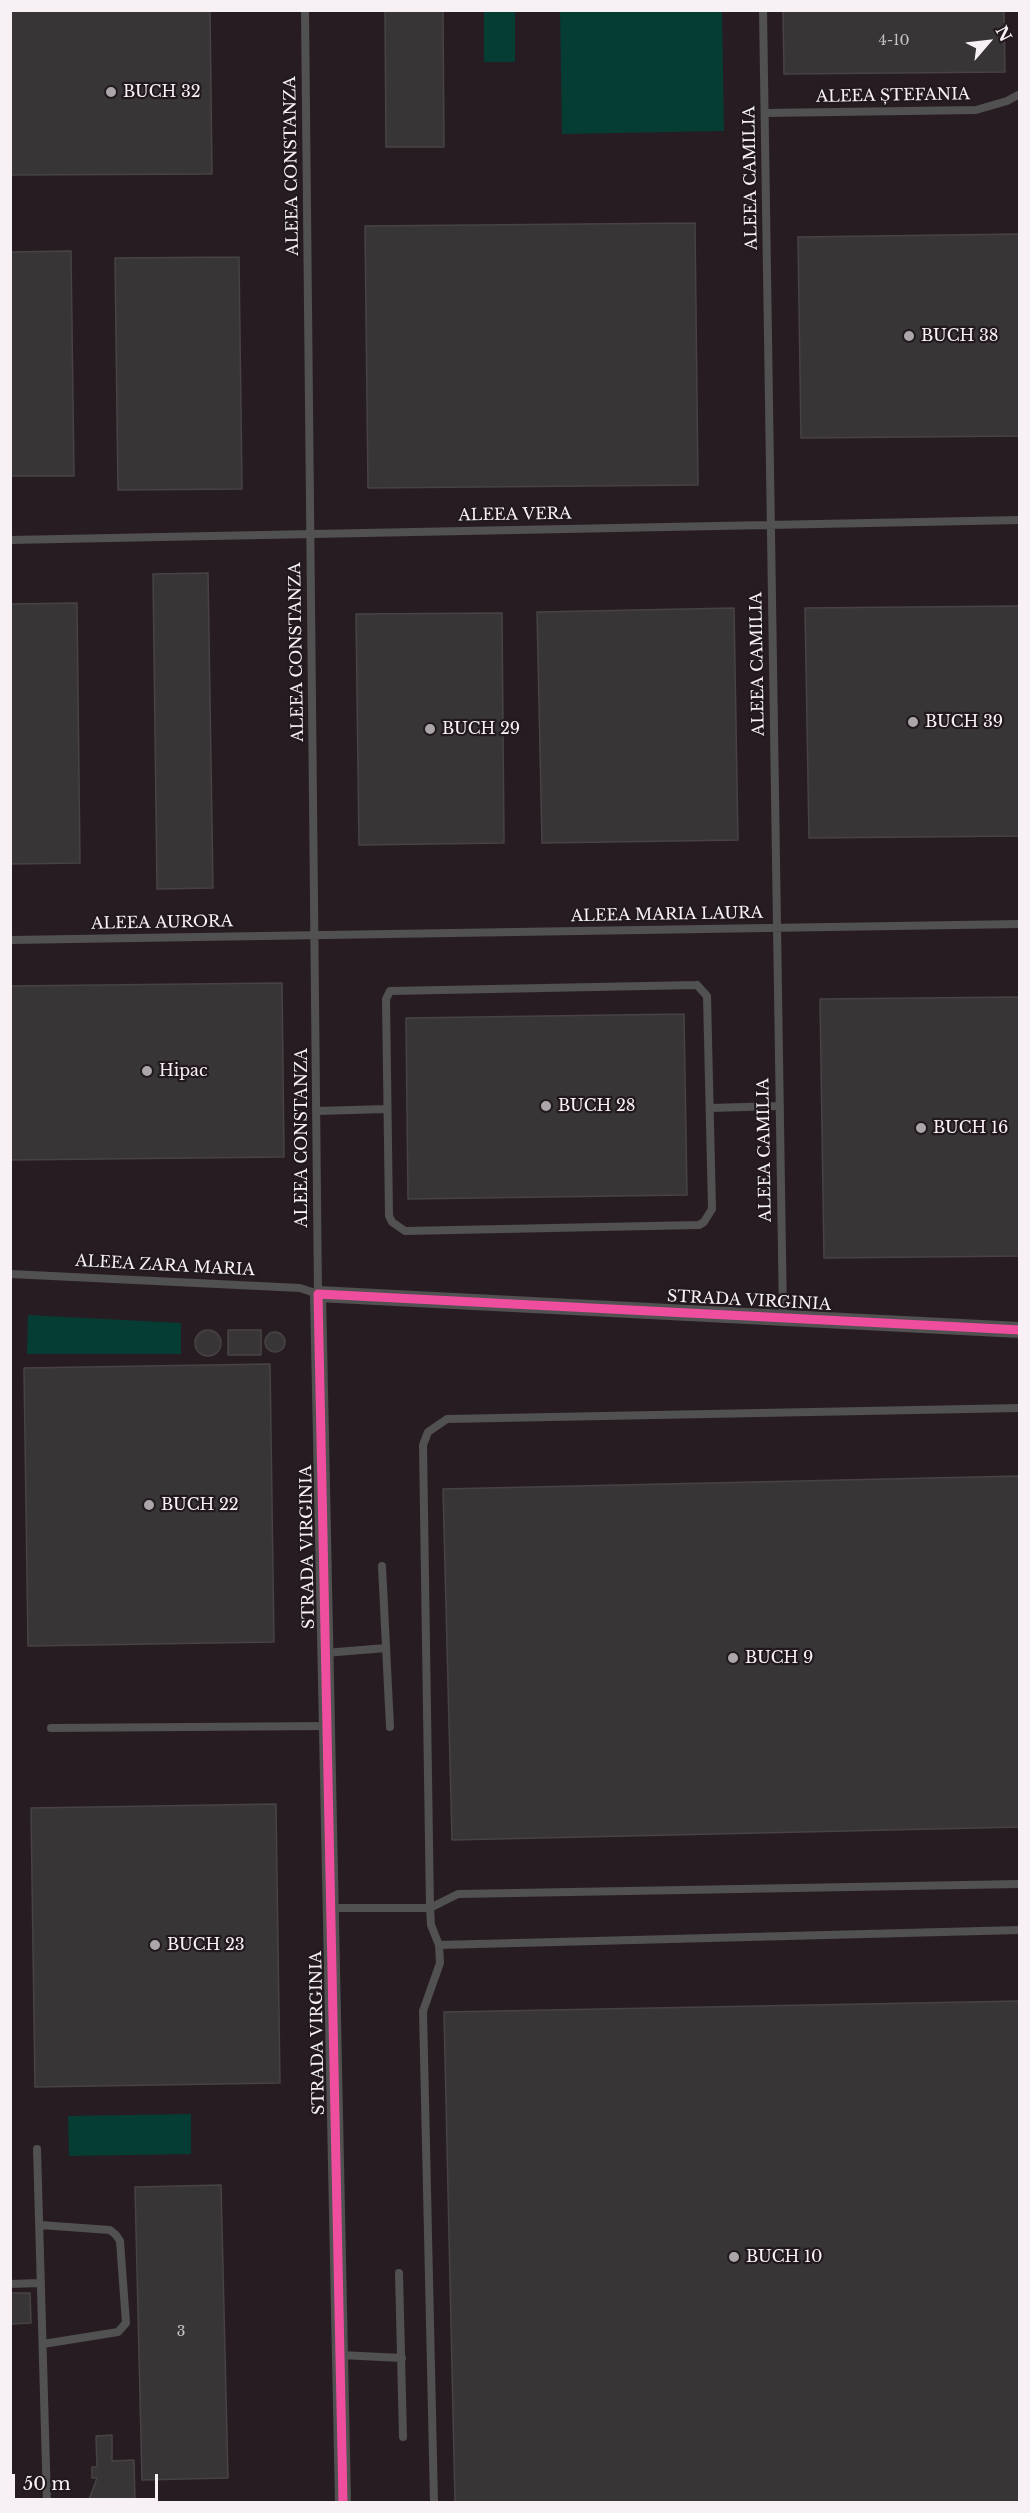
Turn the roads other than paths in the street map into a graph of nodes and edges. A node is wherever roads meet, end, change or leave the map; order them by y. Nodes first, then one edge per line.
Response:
1 (305, 10) edge
2 (763, 10) edge
3 (1020, 94) edge
4 (765, 113) junction
5 (1020, 520) edge
6 (771, 525) junction
7 (311, 534) junction
8 (10, 540) edge
9 (1020, 924) edge
10 (777, 928) junction
11 (315, 935) junction
12 (10, 940) edge
13 (780, 1107) junction
14 (710, 1108) junction
15 (387, 1109) junction
16 (317, 1111) junction
17 (10, 1274) edge
18 (318, 1294) junction
19 (783, 1317) junction
20 (1020, 1330) edge
21 (1020, 1408) edge
22 (382, 1566) dead end
23 (386, 1648) junction
24 (325, 1653) junction
25 (326, 1726) junction
26 (390, 1727) dead end
27 (51, 1728) dead end
28 (1020, 1884) edge
29 (330, 1908) junction
30 (430, 1908) junction
31 (1020, 1930) edge
32 (439, 1945) junction
33 (37, 2149) dead end
34 (40, 2225) junction
35 (399, 2273) dead end
36 (41, 2283) junction
37 (10, 2284) edge
38 (43, 2344) junction
39 (340, 2355) junction
40 (402, 2358) junction
41 (403, 2437) dead end
42 (47, 2502) edge
43 (343, 2502) edge
44 (434, 2502) edge

1 - 7 lane, ALEEA CONSTANZA
2 - 4 lane, ALEEA CAMILIA
3 - 4 lane, ALEEA ȘTEFANIA
4 - 6 lane, ALEEA CAMILIA
5 - 6 lane, ALEEA VERA
6 - 7 lane, ALEEA VERA
6 - 10 lane, ALEEA CAMILIA
7 - 8 lane, ALEEA VERA
7 - 11 lane, ALEEA CONSTANZA
9 - 10 lane, ALEEA MARIA LAURA
10 - 11 lane, ALEEA MARIA LAURA
10 - 13 lane, ALEEA CAMILIA
11 - 12 lane, ALEEA AURORA
11 - 16 lane, ALEEA CONSTANZA
13 - 14 lane
13 - 19 lane, ALEEA CAMILIA
14 - 15 lane
14 - 15 lane
15 - 16 lane
16 - 18 lane, ALEEA CONSTANZA
17 - 18 lane, ALEEA ZARA MARIA
18 - 19 street, STRADA VIRGINIA
18 - 24 street, STRADA VIRGINIA
19 - 20 street, STRADA VIRGINIA
21 - 30 lane
22 - 23 lane
23 - 24 lane
23 - 26 lane
24 - 25 street, STRADA VIRGINIA
25 - 27 lane
25 - 29 street, STRADA VIRGINIA
28 - 30 lane
29 - 30 lane
29 - 39 street, STRADA VIRGINIA
30 - 32 lane
31 - 32 lane
32 - 44 lane
33 - 34 lane
34 - 36 lane
34 - 38 lane
35 - 40 lane
36 - 37 lane
36 - 38 lane
38 - 42 lane
39 - 40 lane
39 - 43 street, STRADA VIRGINIA
40 - 41 lane

